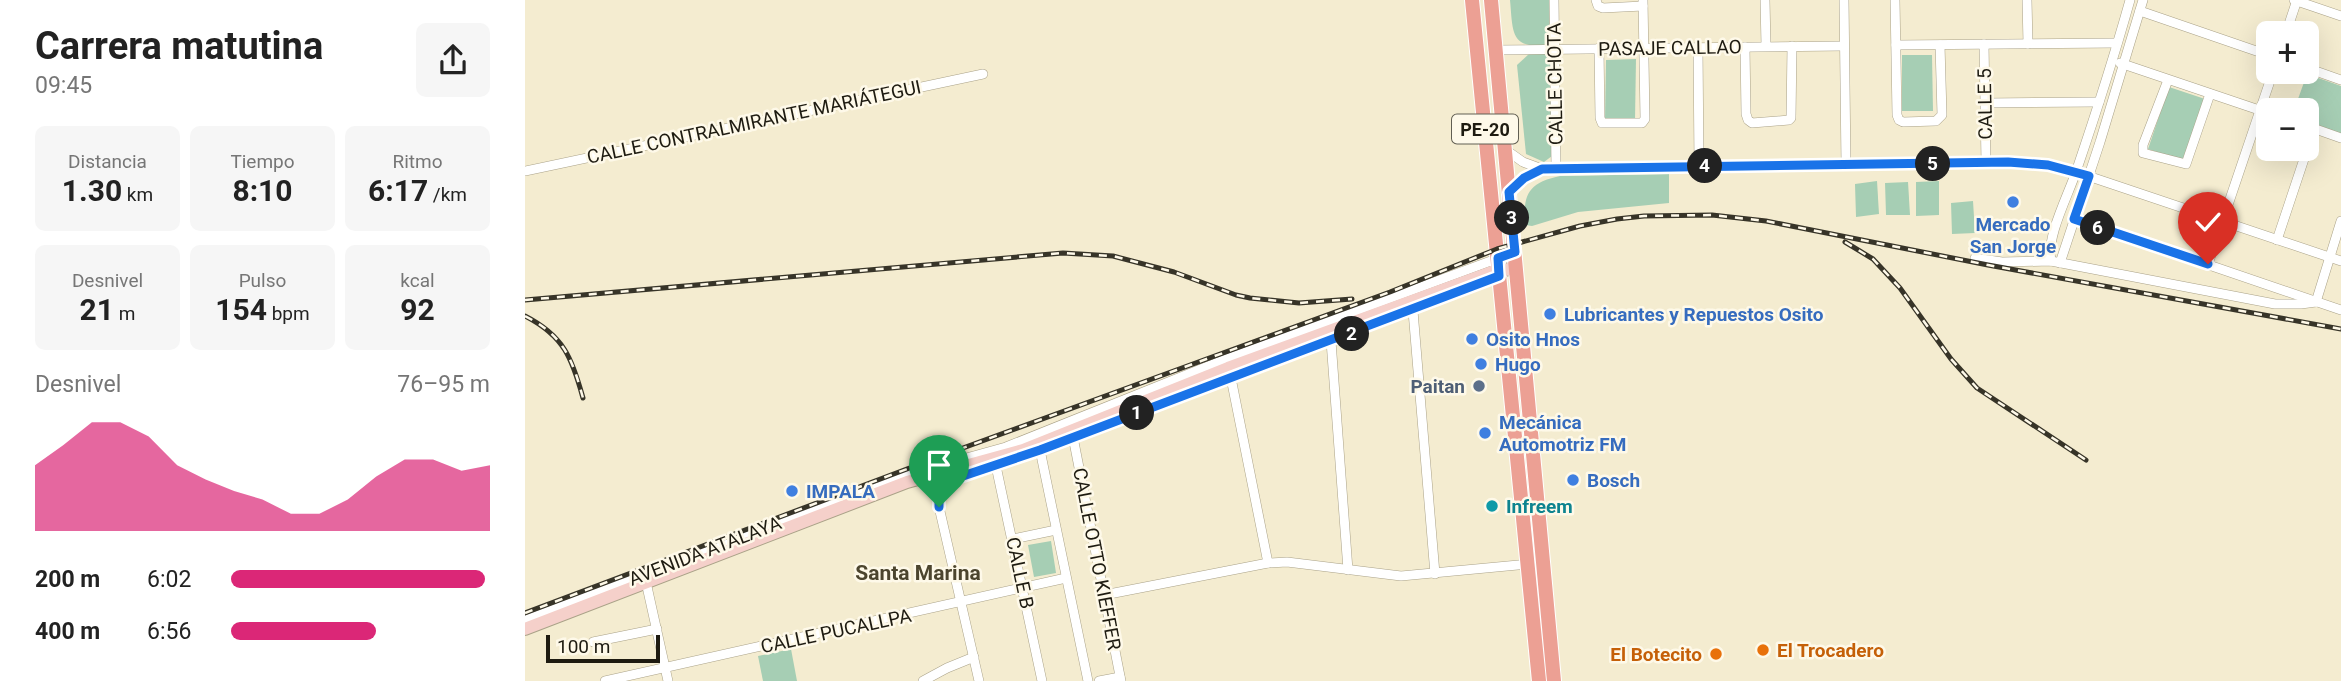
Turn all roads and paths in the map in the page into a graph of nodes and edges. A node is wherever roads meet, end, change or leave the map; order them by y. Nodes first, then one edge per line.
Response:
1 (1472, 0) edge
2 (1491, 0) edge
3 (1554, 0) edge
4 (1596, 0) edge
5 (1765, 0) edge
6 (1844, 0) edge
7 (1895, 0) edge
8 (2027, 0) edge
9 (2130, 0) edge
10 (2143, 0) edge
11 (2296, 0) edge
12 (1643, 3) edge
13 (2140, 11) junction
14 (2341, 16) edge
15 (2290, 21) edge
16 (2117, 43) junction
17 (1984, 44) junction
18 (2028, 44) junction
19 (1896, 45) junction
20 (1940, 45) junction
21 (1766, 46) junction
22 (1792, 46) junction
23 (1844, 46) junction
24 (1698, 47) junction
25 (1745, 47) junction
26 (1599, 48) junction
27 (1644, 48) junction
28 (1554, 49) junction
29 (1496, 50) junction
30 (2256, 51) edge
31 (2112, 60) junction
32 (2124, 64) junction
33 (2319, 72) edge
34 (983, 74) dead end
35 (2168, 79) junction
36 (2341, 80) edge
37 (2210, 94) junction
38 (2099, 102) junction
39 (1985, 103) junction
40 (2256, 109) edge
41 (2319, 131) edge
42 (2256, 133) edge
43 (2341, 138) edge
44 (1506, 150) junction
45 (2300, 161) edge
46 (1986, 163) junction
47 (1846, 165) junction
48 (1699, 166) junction
49 (1556, 168) junction
50 (1542, 169) junction
51 (525, 171) edge
52 (2076, 172) junction
53 (2089, 176) junction
54 (1509, 192) junction
55 (2074, 219) junction
56 (2223, 221) junction
57 (2341, 221) edge
58 (2277, 240) junction
59 (1515, 252) junction
60 (1975, 257) dead end
61 (2329, 257) junction
62 (2341, 261) edge
63 (2055, 262) junction
64 (2208, 264) junction
65 (1499, 268) junction
66 (1516, 268) junction
67 (2316, 302) junction
68 (2341, 310) edge
69 (1413, 311) junction
70 (1331, 341) junction
71 (1231, 378) junction
72 (1073, 437) junction
73 (1040, 450) junction
74 (996, 466) junction
75 (1056, 530) junction
76 (1013, 539) junction
77 (1268, 563) junction
78 (1528, 564) junction
79 (1348, 569) junction
80 (1435, 574) junction
81 (1066, 578) junction
82 (646, 582) junction
83 (1024, 587) junction
84 (1104, 595) junction
85 (962, 602) junction
86 (525, 620) edge
87 (525, 629) edge
88 (657, 629) junction
89 (593, 642) dead end
90 (974, 657) junction
91 (665, 668) junction
92 (622, 679) edge
93 (1120, 679) edge
94 (605, 681) edge
95 (668, 681) edge
96 (923, 681) edge
97 (979, 681) edge
98 (1042, 681) edge
99 (1088, 681) edge
100 (1099, 681) edge
101 (1539, 681) edge
102 (1554, 681) edge

1 - 65 main road, PE-20
2 - 29 main road, PE-20
3 - 28 street, CALLE CHOTA
4 - 12 street
5 - 21 street
6 - 23 street
7 - 19 street
8 - 18 street
9 - 16 street
10 - 13 street
11 - 14 street
11 - 15 street
12 - 27 street
13 - 30 street
13 - 32 street
16 - 18 street
16 - 31 street
17 - 18 street
17 - 20 street
17 - 39 street, CALLE 5
19 - 20 street
19 - 20 street
21 - 22 street, PASAJE CALLAO
21 - 25 street, PASAJE CALLAO
22 - 23 street, PASAJE CALLAO
22 - 25 street
23 - 47 street
24 - 25 street, PASAJE CALLAO
24 - 27 street, PASAJE CALLAO
24 - 48 street
26 - 27 street, PASAJE CALLAO
26 - 27 street
26 - 28 street, PASAJE CALLAO
28 - 29 street, PASAJE CALLAO
28 - 49 street, CALLE CHOTA
29 - 44 main road, PE-20
31 - 32 street
31 - 38 street
32 - 35 street
32 - 53 street
33 - 36 street
34 - 51 street, CALLE CONTRALMIRANTE MARIÁTEGUI
35 - 37 street
35 - 37 street
37 - 40 street
38 - 39 street
38 - 52 street
39 - 46 street, CALLE 5
41 - 43 street
42 - 56 street
44 - 50 street
44 - 54 main road, PE-20
45 - 58 street
46 - 47 street
46 - 52 street
47 - 48 street
48 - 49 street
49 - 50 street
50 - 54 street
52 - 53 street
52 - 63 street
53 - 55 street
53 - 56 street
54 - 59 main road, PE-20
55 - 63 street
55 - 64 street
56 - 58 street
56 - 64 street
57 - 61 street
58 - 61 street
59 - 65 street, AVENIDA ATALAYA
59 - 66 main road, PE-20
60 - 63 street
61 - 62 street
61 - 67 street
63 - 67 street
64 - 67 street
65 - 66 main road, AVENIDA ATALAYA
65 - 69 street, AVENIDA ATALAYA
65 - 78 main road
65 - 82 main road, AVENIDA ATALAYA
65 - 86 street, AVENIDA ATALAYA
66 - 102 main road
67 - 68 street
69 - 70 street, AVENIDA ATALAYA
69 - 80 street
70 - 71 street, AVENIDA ATALAYA
70 - 79 street
71 - 72 street, AVENIDA ATALAYA
71 - 77 street
72 - 73 street, AVENIDA ATALAYA
72 - 84 street, CALLE OTTO KIEFFER
73 - 74 street, AVENIDA ATALAYA
73 - 75 street
74 - 76 street, CALLE B
74 - 85 street, AVENIDA ATALAYA
75 - 76 street
75 - 81 street
76 - 83 street, CALLE B
77 - 79 street
77 - 84 street
78 - 80 street
78 - 101 main road
79 - 80 street
81 - 83 street, CALLE PUCALLPA
81 - 99 street
82 - 87 main road, AVENIDA ATALAYA
82 - 88 street
83 - 85 street, CALLE PUCALLPA
83 - 98 street, CALLE B
84 - 93 street, CALLE OTTO KIEFFER
85 - 90 street
85 - 91 street, CALLE PUCALLPA
88 - 89 street
88 - 91 street
90 - 96 street
90 - 97 street
91 - 92 street, CALLE PUCALLPA
91 - 95 street
92 - 94 street, CALLE PUCALLPA
93 - 100 street

